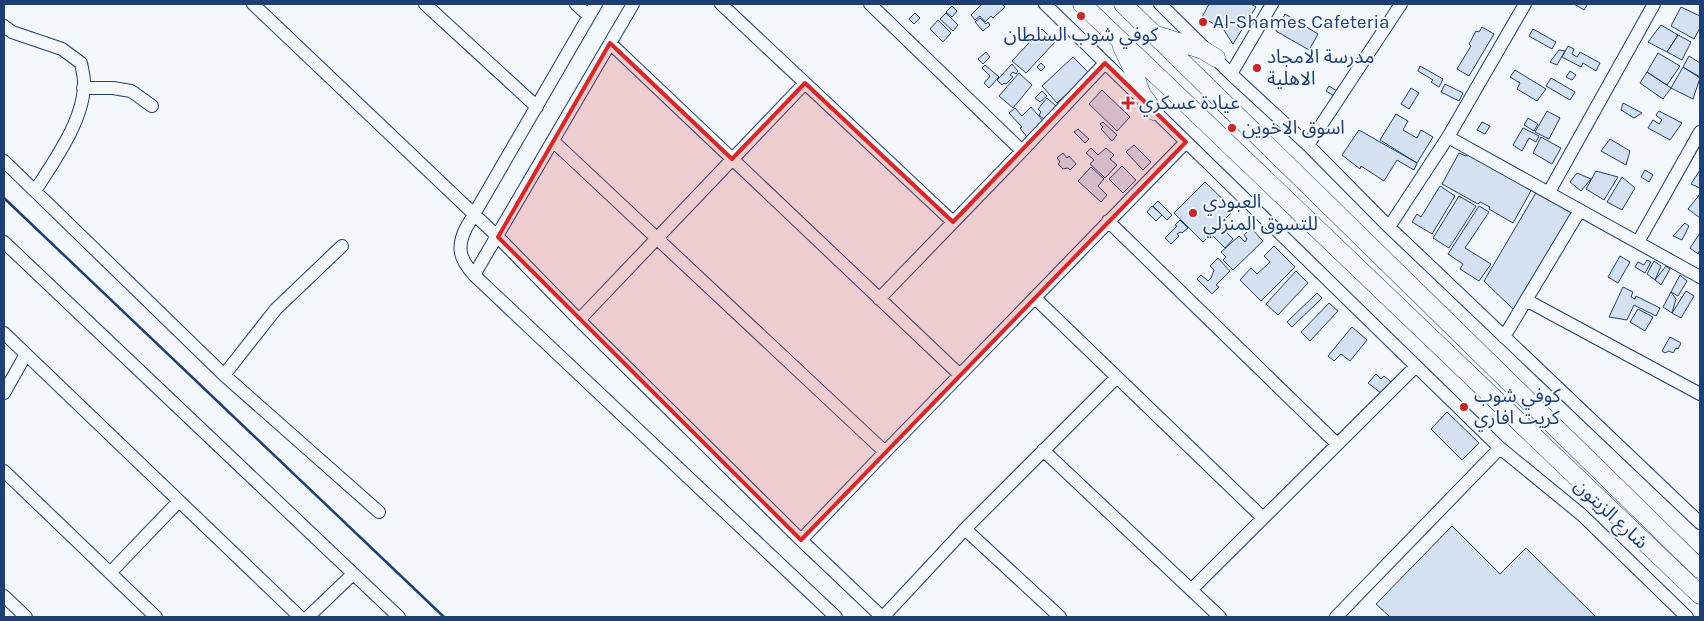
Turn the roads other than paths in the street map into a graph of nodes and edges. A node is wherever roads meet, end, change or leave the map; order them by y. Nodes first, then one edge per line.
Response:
1 (253, 4) edge
2 (425, 4) edge
3 (576, 4) edge
4 (596, 4) edge
5 (633, 4) edge
6 (722, 4) edge
7 (870, 4) edge
8 (1045, 4) edge
9 (1082, 4) edge
10 (1123, 4) edge
11 (1160, 4) edge
12 (1272, 4) edge
13 (1401, 4) edge
14 (1525, 4) edge
15 (1654, 4) edge
16 (589, 16) junction
17 (4, 26) edge
18 (1107, 27) junction
19 (1151, 30) junction
20 (610, 43) junction
21 (1216, 58) junction
22 (1105, 63) junction
23 (1231, 74) junction
24 (805, 83) junction
25 (83, 88) junction
26 (152, 106) dead end
27 (536, 107) junction
28 (1154, 111) junction
29 (1700, 132) edge
30 (1448, 137) junction
31 (553, 141) junction
32 (1186, 142) junction
33 (1308, 145) junction
34 (1022, 151) junction
35 (732, 159) junction
36 (4, 161) edge
37 (35, 191) junction
38 (1549, 192) junction
39 (1580, 210) junction
40 (474, 215) junction
41 (1108, 221) junction
42 (954, 222) junction
43 (1389, 227) junction
44 (498, 237) junction
45 (657, 239) junction
46 (4, 242) edge
47 (1638, 242) junction
48 (342, 246) dead end
49 (474, 275) junction
50 (1700, 276) edge
51 (1035, 298) junction
52 (879, 299) junction
53 (1526, 300) junction
54 (579, 320) junction
55 (4, 333) edge
56 (1504, 337) junction
57 (26, 354) junction
58 (1416, 366) junction
59 (224, 375) junction
60 (960, 375) junction
61 (1116, 377) junction
62 (4, 393) edge
63 (1700, 394) edge
64 (1337, 444) junction
65 (1500, 448) junction
66 (1043, 450) junction
67 (885, 452) junction
68 (4, 471) edge
69 (179, 501) junction
70 (379, 512) dead end
71 (1263, 518) junction
72 (1700, 523) edge
73 (965, 528) junction
74 (802, 540) junction
75 (1700, 568) edge
76 (110, 573) junction
77 (353, 574) junction
78 (1191, 590) junction
79 (1700, 595) edge
80 (4, 596) edge
81 (26, 617) edge
82 (156, 617) edge
83 (300, 617) edge
84 (308, 617) edge
85 (399, 617) edge
86 (836, 617) edge
87 (882, 617) edge
88 (1060, 617) edge
89 (1220, 617) edge
90 (1336, 617) edge
91 (1687, 617) edge

1 - 40 street
2 - 27 street
3 - 16 street
4 - 16 street
5 - 20 street
6 - 24 street
7 - 34 street
8 - 22 street, شارع الزيتون
9 - 18 main road
10 - 19 main road
11 - 21 street
12 - 23 street
13 - 33 street
14 - 30 street
15 - 38 street
16 - 27 street
17 - 25 street
18 - 28 main road
18 - 79 main road
19 - 21 main road
19 - 75 main road
20 - 31 street
20 - 35 street
21 - 23 street
22 - 28 street, شارع الزيتون
22 - 34 street
23 - 33 street
24 - 35 street
24 - 42 street
25 - 26 street
25 - 37 street
27 - 40 street
28 - 32 street, شارع الزيتون
29 - 47 street
30 - 38 street
30 - 43 street
31 - 44 street
31 - 45 street
32 - 41 street
32 - 58 street, شارع الزيتون
33 - 43 street
34 - 42 street
35 - 45 street
35 - 52 street
36 - 37 street
37 - 59 street
38 - 39 street
39 - 47 street
39 - 53 street
40 - 44 street
40 - 49 street
41 - 51 street
41 - 64 street
42 - 52 street
43 - 56 street
44 - 49 street
44 - 54 street
45 - 54 street
45 - 67 street
46 - 77 street
47 - 50 street
48 - 59 street
49 - 86 street
51 - 60 street
51 - 61 street
52 - 60 street
53 - 56 street
53 - 63 street
54 - 74 street
55 - 57 street
56 - 72 street
57 - 62 street
57 - 69 street
58 - 64 street
58 - 65 street, شارع الزيتون
59 - 70 street
60 - 67 street
61 - 66 street
61 - 71 street
64 - 71 street
65 - 90 street
65 - 91 street, شارع الزيتون
66 - 73 street
66 - 78 street
67 - 74 street
68 - 76 street
69 - 76 street
69 - 83 street
71 - 78 street
73 - 87 street
73 - 88 street
74 - 87 street
76 - 82 street
77 - 84 street
77 - 85 street
78 - 89 street
80 - 81 street

